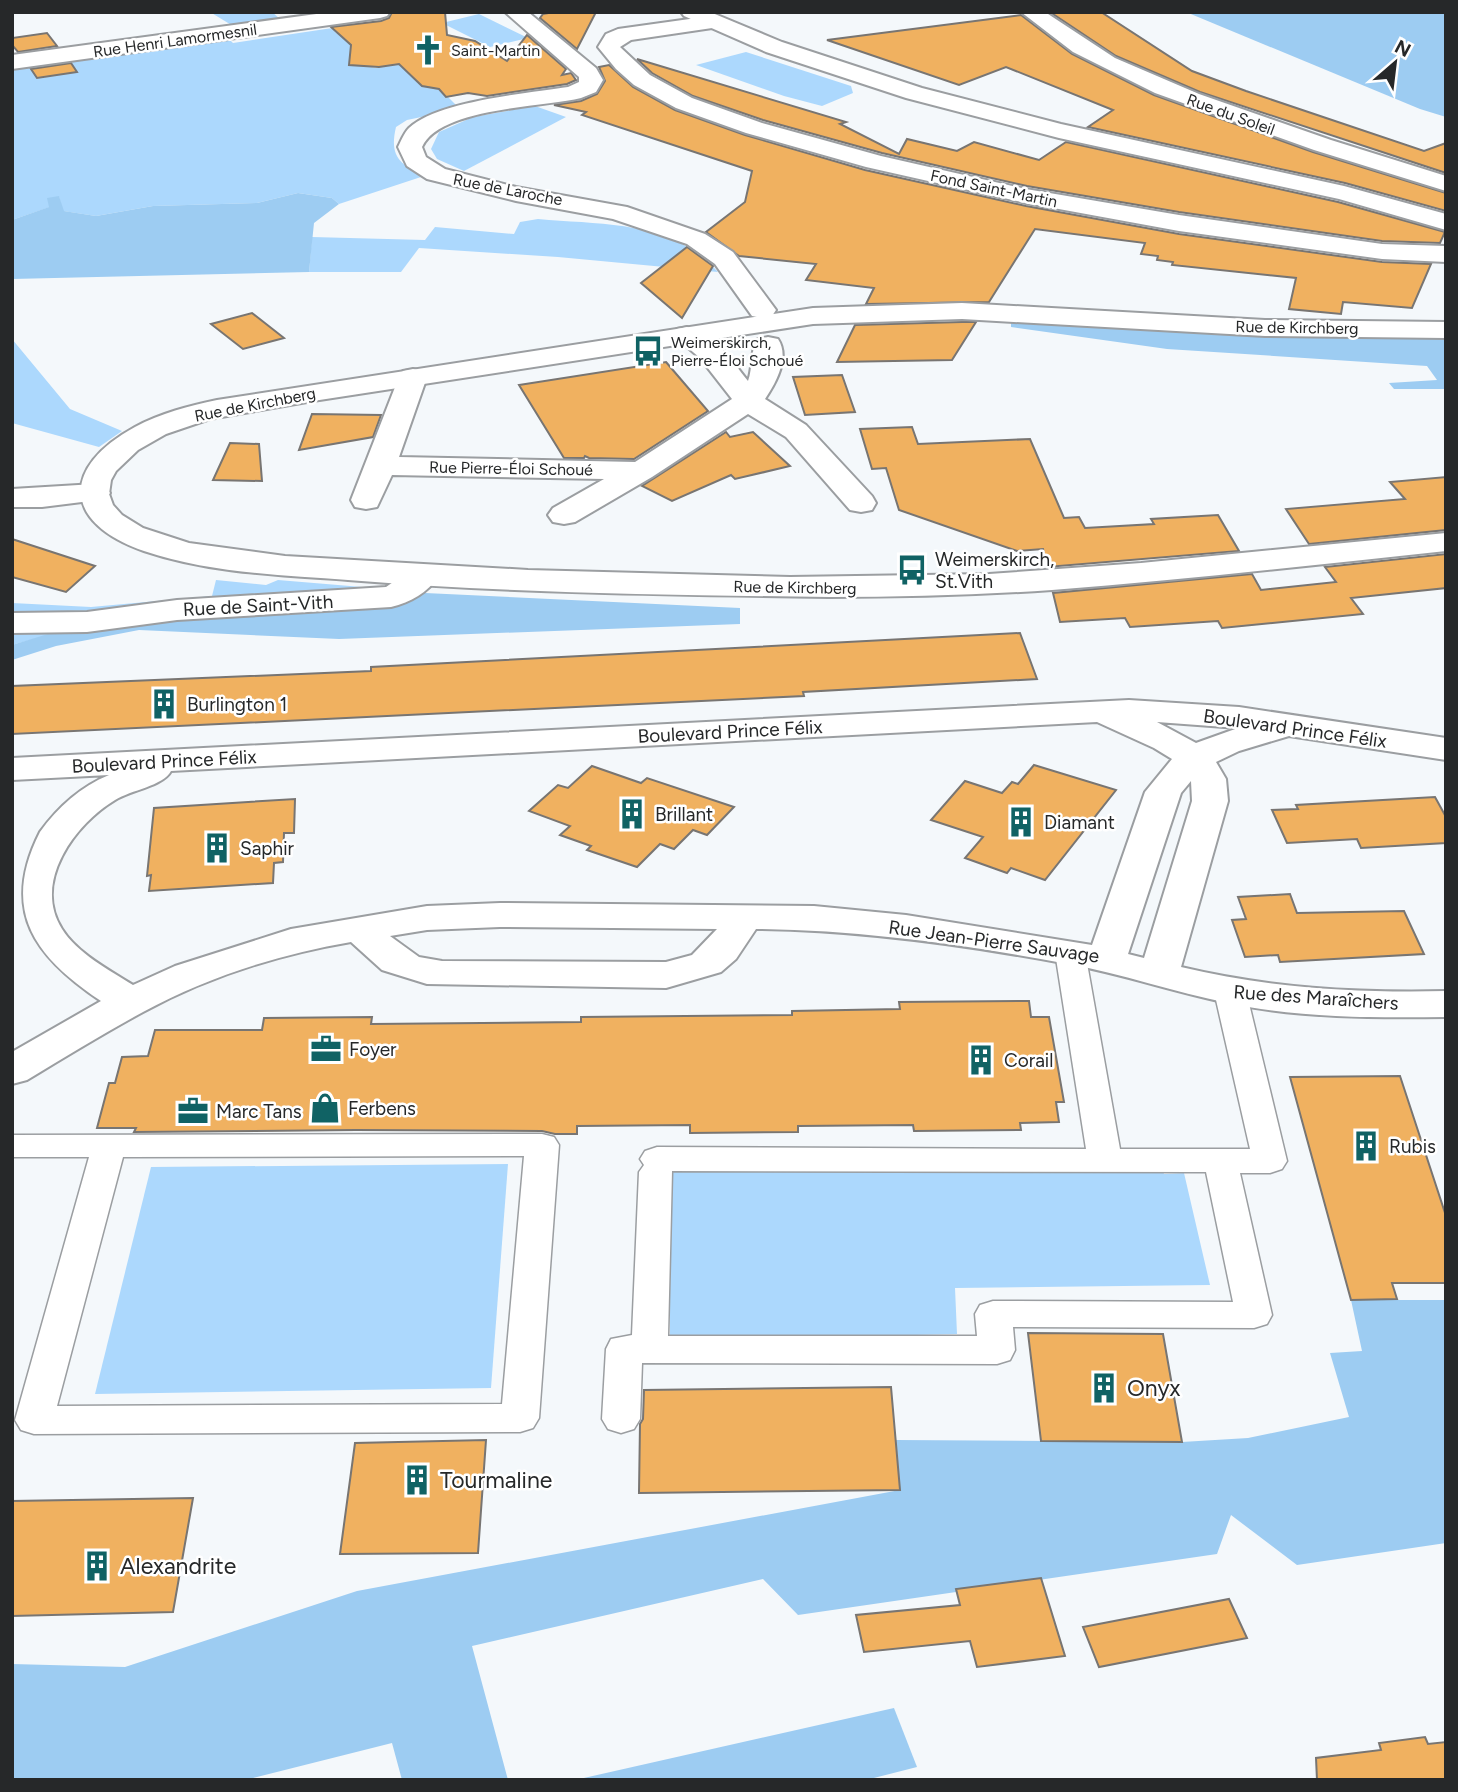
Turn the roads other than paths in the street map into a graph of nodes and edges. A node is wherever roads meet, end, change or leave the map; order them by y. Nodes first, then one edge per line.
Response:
1 (380, 12) edge
2 (515, 12) edge
3 (626, 12) edge
4 (1031, 12) edge
5 (709, 16) edge
6 (644, 32) junction
7 (12, 62) edge
8 (1446, 184) edge
9 (1446, 222) edge
10 (1446, 254) edge
11 (762, 310) dead end
12 (1446, 330) edge
13 (687, 335) junction
14 (767, 340) dead end
15 (413, 377) junction
16 (748, 401) junction
17 (381, 466) junction
18 (641, 471) junction
19 (95, 493) junction
20 (12, 498) edge
21 (366, 500) dead end
22 (861, 503) dead end
23 (564, 516) dead end
24 (1446, 542) edge
25 (423, 576) junction
26 (87, 622) junction
27 (12, 623) edge
28 (12, 645) edge
29 (1075, 712) junction
30 (1294, 728) junction
31 (1446, 749) edge
32 (230, 758) junction
33 (1194, 759) junction
34 (12, 772) edge
35 (66, 822) junction
36 (746, 916) junction
37 (360, 929) junction
38 (1088, 957) junction
39 (1159, 975) junction
40 (1230, 992) junction
41 (130, 1002) junction
42 (1446, 1004) edge
43 (12, 1070) edge
44 (12, 1146) edge
45 (109, 1146) junction
46 (1104, 1160) junction
47 (1222, 1161) junction
48 (650, 1336) dead end
49 (621, 1419) dead end

1 - 7 street, Rue Henri Lamormesnil
2 - 11 street, Rue de Laroche
3 - 6 street
4 - 8 street, Rue du Soleil
5 - 6 street, Fond Saint-Martin
5 - 9 street
6 - 10 street, Fond Saint-Martin
12 - 13 street, Rue de Kirchberg
13 - 15 street, Rue de Kirchberg
13 - 16 street
14 - 16 street
15 - 17 street
15 - 19 street, Rue de Kirchberg
16 - 18 street
16 - 22 street
17 - 18 street, Rue Pierre-Éloi Schoué
17 - 21 street
18 - 23 street
19 - 20 street
19 - 25 street, Rue de Kirchberg
24 - 25 street, Rue de Kirchberg
25 - 26 street, Rue de Saint-Vith
26 - 27 street, Rue de Saint-Vith
26 - 28 street, Rue de Saint-Vith
29 - 30 street, Boulevard Prince Félix
29 - 32 street, Boulevard Prince Félix
29 - 33 street
30 - 31 street, Boulevard Prince Félix
30 - 33 street, Rue Jean-Pierre Sauvage
32 - 34 street, Boulevard Prince Félix
32 - 35 street
33 - 38 street, Rue Jean-Pierre Sauvage
33 - 39 street
34 - 35 street
35 - 41 street
36 - 37 street, Rue Jean-Pierre Sauvage
36 - 37 street
36 - 38 street, Rue Jean-Pierre Sauvage
37 - 41 street, Rue Jean-Pierre Sauvage
38 - 39 street, Rue des Maraîchers
38 - 46 street
39 - 40 street, Rue des Maraîchers
40 - 42 street, Rue des Maraîchers
40 - 47 street
41 - 43 street, Rue Jean-Pierre Sauvage
44 - 45 street
45 - 45 street
46 - 47 street
46 - 48 street
47 - 49 street

